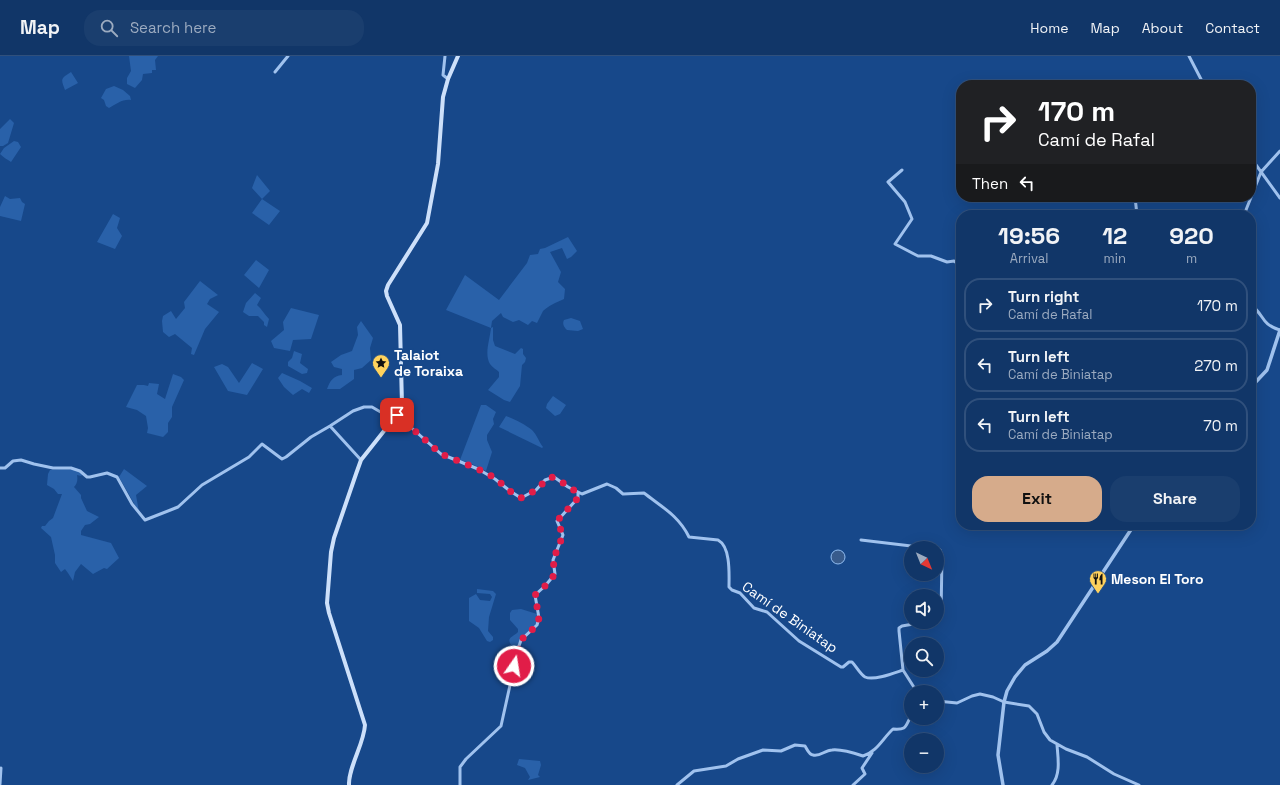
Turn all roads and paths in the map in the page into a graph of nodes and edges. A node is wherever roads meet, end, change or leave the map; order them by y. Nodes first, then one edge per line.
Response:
1 (288, 56) edge
2 (444, 56) edge
3 (458, 56) edge
4 (1189, 56) edge
5 (275, 72) dead end
6 (448, 79) junction
7 (1201, 80) edge
8 (1280, 151) edge
9 (1256, 165) edge
10 (902, 170) dead end
11 (1261, 172) junction
12 (1256, 185) edge
13 (1280, 198) edge
14 (956, 262) edge
15 (1256, 310) edge
16 (1280, 330) edge
17 (1256, 382) edge
18 (398, 413) junction
19 (330, 426) junction
20 (361, 460) junction
21 (0, 468) edge
22 (578, 493) junction
23 (1131, 530) edge
24 (861, 540) dead end
25 (904, 545) edge
26 (904, 627) edge
27 (903, 670) junction
28 (913, 685) edge
29 (944, 702) edge
30 (1004, 702) junction
31 (906, 725) edge
32 (1057, 745) junction
33 (872, 752) junction
34 (1, 768) dead end
35 (0, 784) edge
36 (349, 785) edge
37 (460, 785) edge
38 (677, 785) edge
39 (853, 785) edge
40 (1003, 785) edge
41 (1052, 785) edge
42 (1139, 785) edge

1 - 5 street
2 - 6 street
3 - 6 main road
4 - 7 street
6 - 18 main road
8 - 11 street
9 - 11 street
10 - 14 street
11 - 12 street
11 - 13 street
15 - 16 street
16 - 17 street
18 - 19 street
18 - 20 main road
18 - 22 street
19 - 20 street
19 - 21 street
20 - 36 main road
22 - 27 street, Camí de Biniatap
22 - 37 street
23 - 30 street
24 - 25 street
26 - 27 street
27 - 28 street
29 - 30 street
30 - 32 street
30 - 40 street
31 - 33 street
32 - 41 street
32 - 42 street
33 - 38 street
33 - 39 street
34 - 35 street

